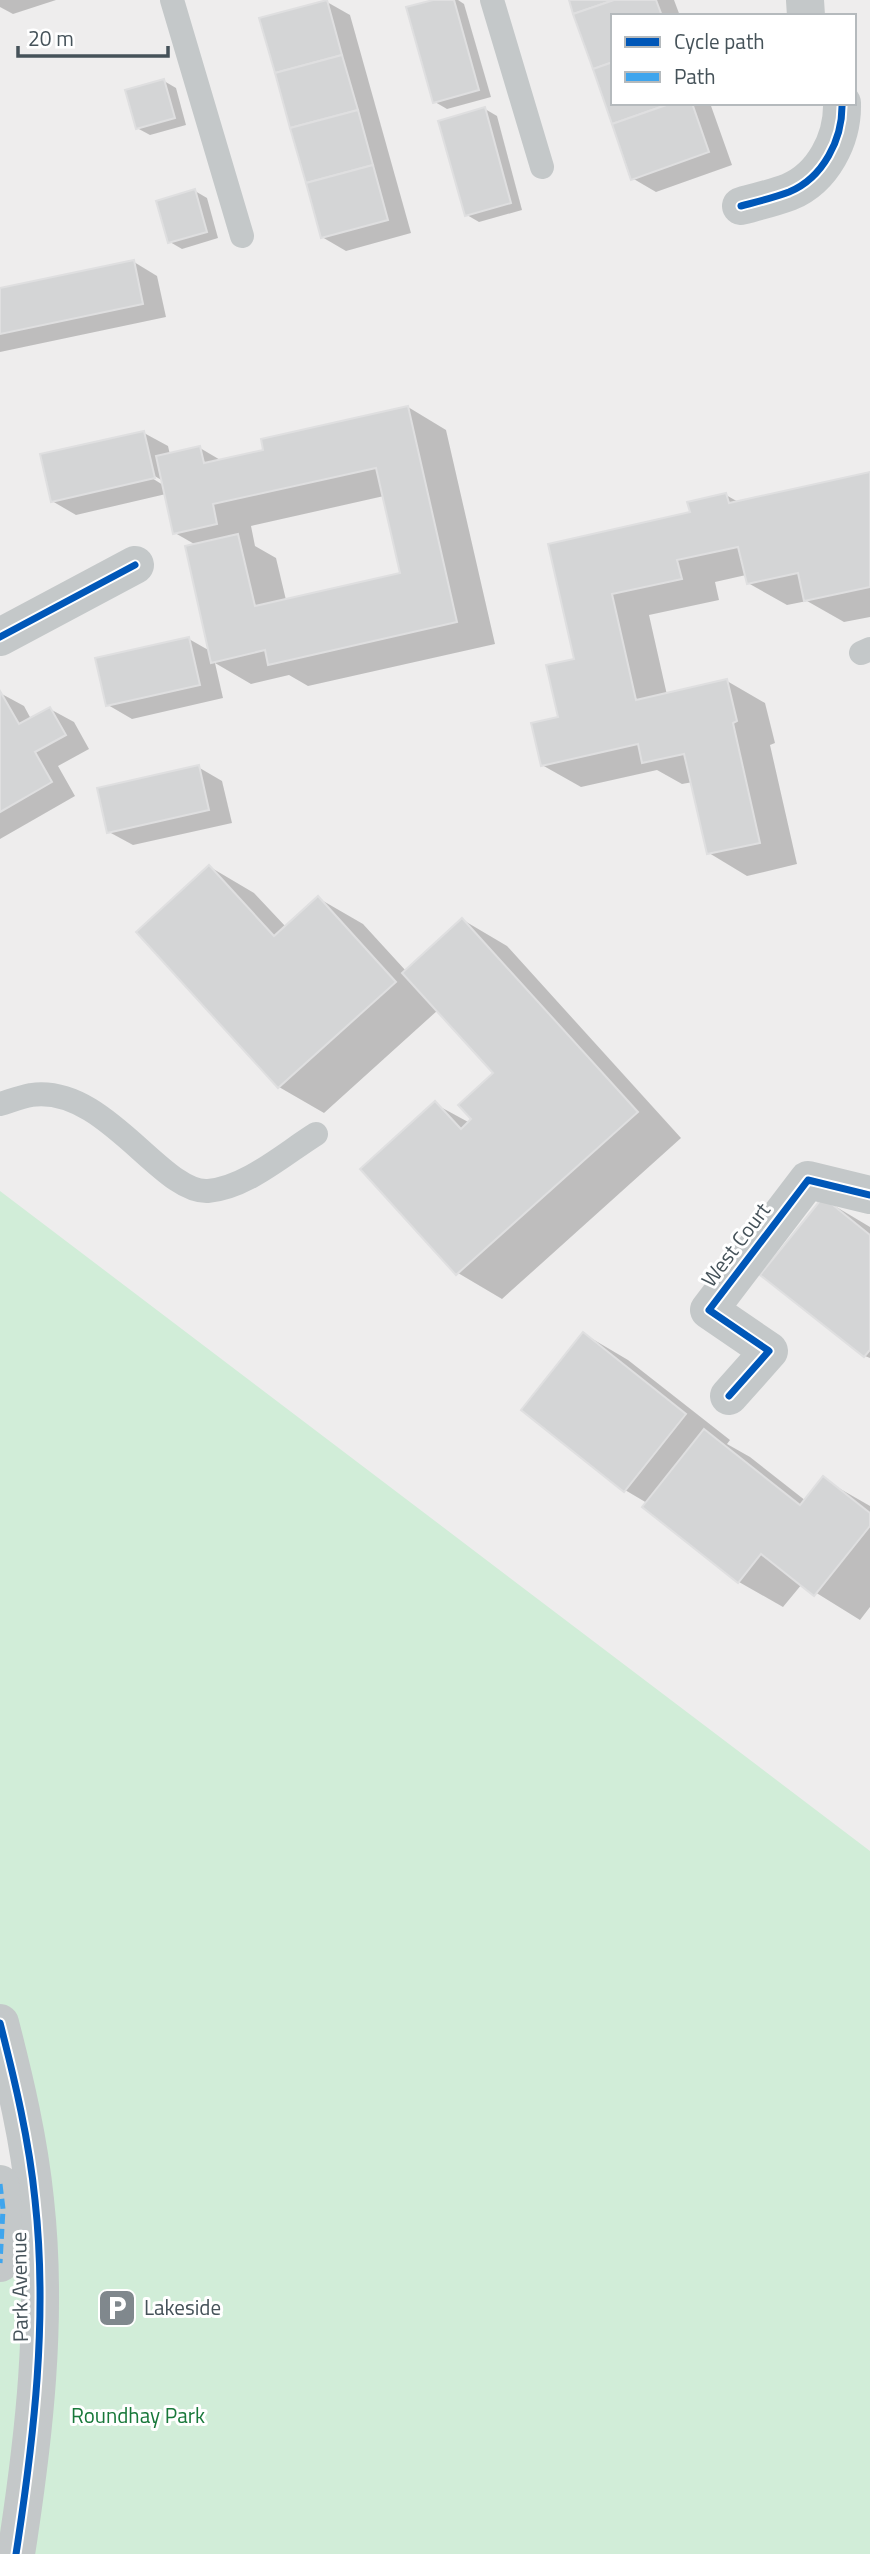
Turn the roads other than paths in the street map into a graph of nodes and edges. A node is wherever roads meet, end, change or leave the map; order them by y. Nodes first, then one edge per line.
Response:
1 (172, 0) edge
2 (492, 0) edge
3 (842, 105) edge
4 (542, 167) dead end
5 (741, 206) dead end
6 (242, 236) dead end
7 (135, 565) dead end
8 (0, 637) edge
9 (0, 1104) edge
10 (316, 1134) dead end
11 (870, 1195) edge
12 (729, 1396) dead end
13 (0, 2023) edge
14 (0, 2184) edge
15 (0, 2263) edge
16 (16, 2554) edge

1 - 6 lane
2 - 4 lane
3 - 5 street
7 - 8 street
9 - 10 lane
11 - 12 street, West Court
13 - 16 street, Park Avenue
14 - 15 street

